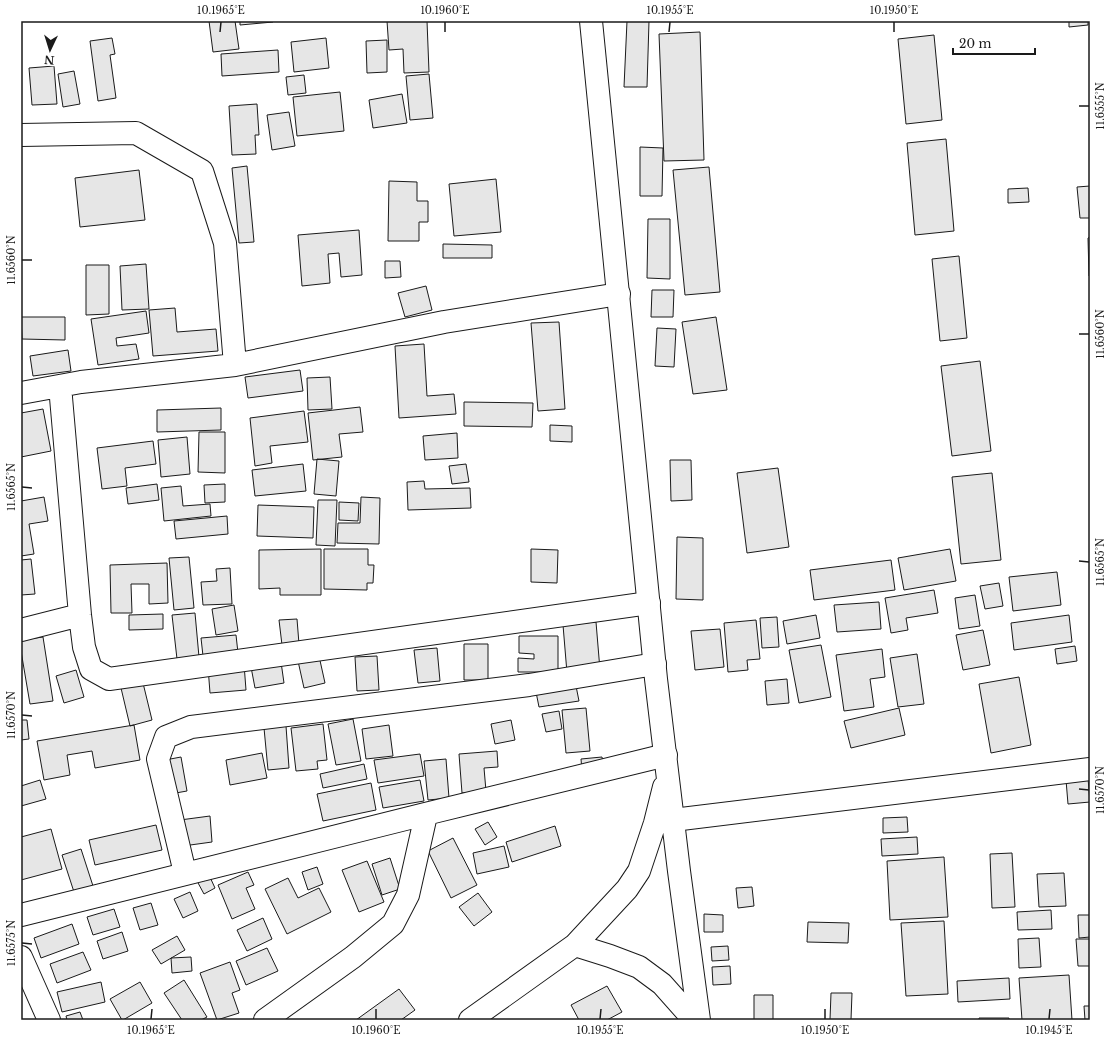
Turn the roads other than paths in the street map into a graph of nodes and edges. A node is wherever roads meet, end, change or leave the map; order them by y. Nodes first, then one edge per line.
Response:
1 (591, 21) edge
2 (21, 135) edge
3 (618, 294) junction
4 (235, 365) junction
5 (60, 386) junction
6 (21, 394) edge
7 (649, 603) junction
8 (80, 615) junction
9 (21, 630) edge
10 (655, 664) junction
11 (667, 763) junction
12 (1090, 769) edge
13 (426, 815) junction
14 (673, 820) junction
15 (184, 873) junction
16 (21, 915) edge
17 (575, 945) junction
18 (21, 957) edge
19 (49, 1020) edge
20 (265, 1020) edge
21 (470, 1020) edge
22 (694, 1020) edge
23 (699, 1020) edge

1 - 3 street
2 - 4 street
3 - 4 street
3 - 7 street
4 - 5 street
5 - 6 street
5 - 8 street
7 - 8 street
7 - 10 street
8 - 9 street
10 - 11 street
10 - 15 street
11 - 13 street
11 - 14 street
11 - 17 street
12 - 14 street
13 - 15 street
13 - 20 street
14 - 23 street
15 - 16 street
17 - 21 street
17 - 22 street
18 - 19 street

